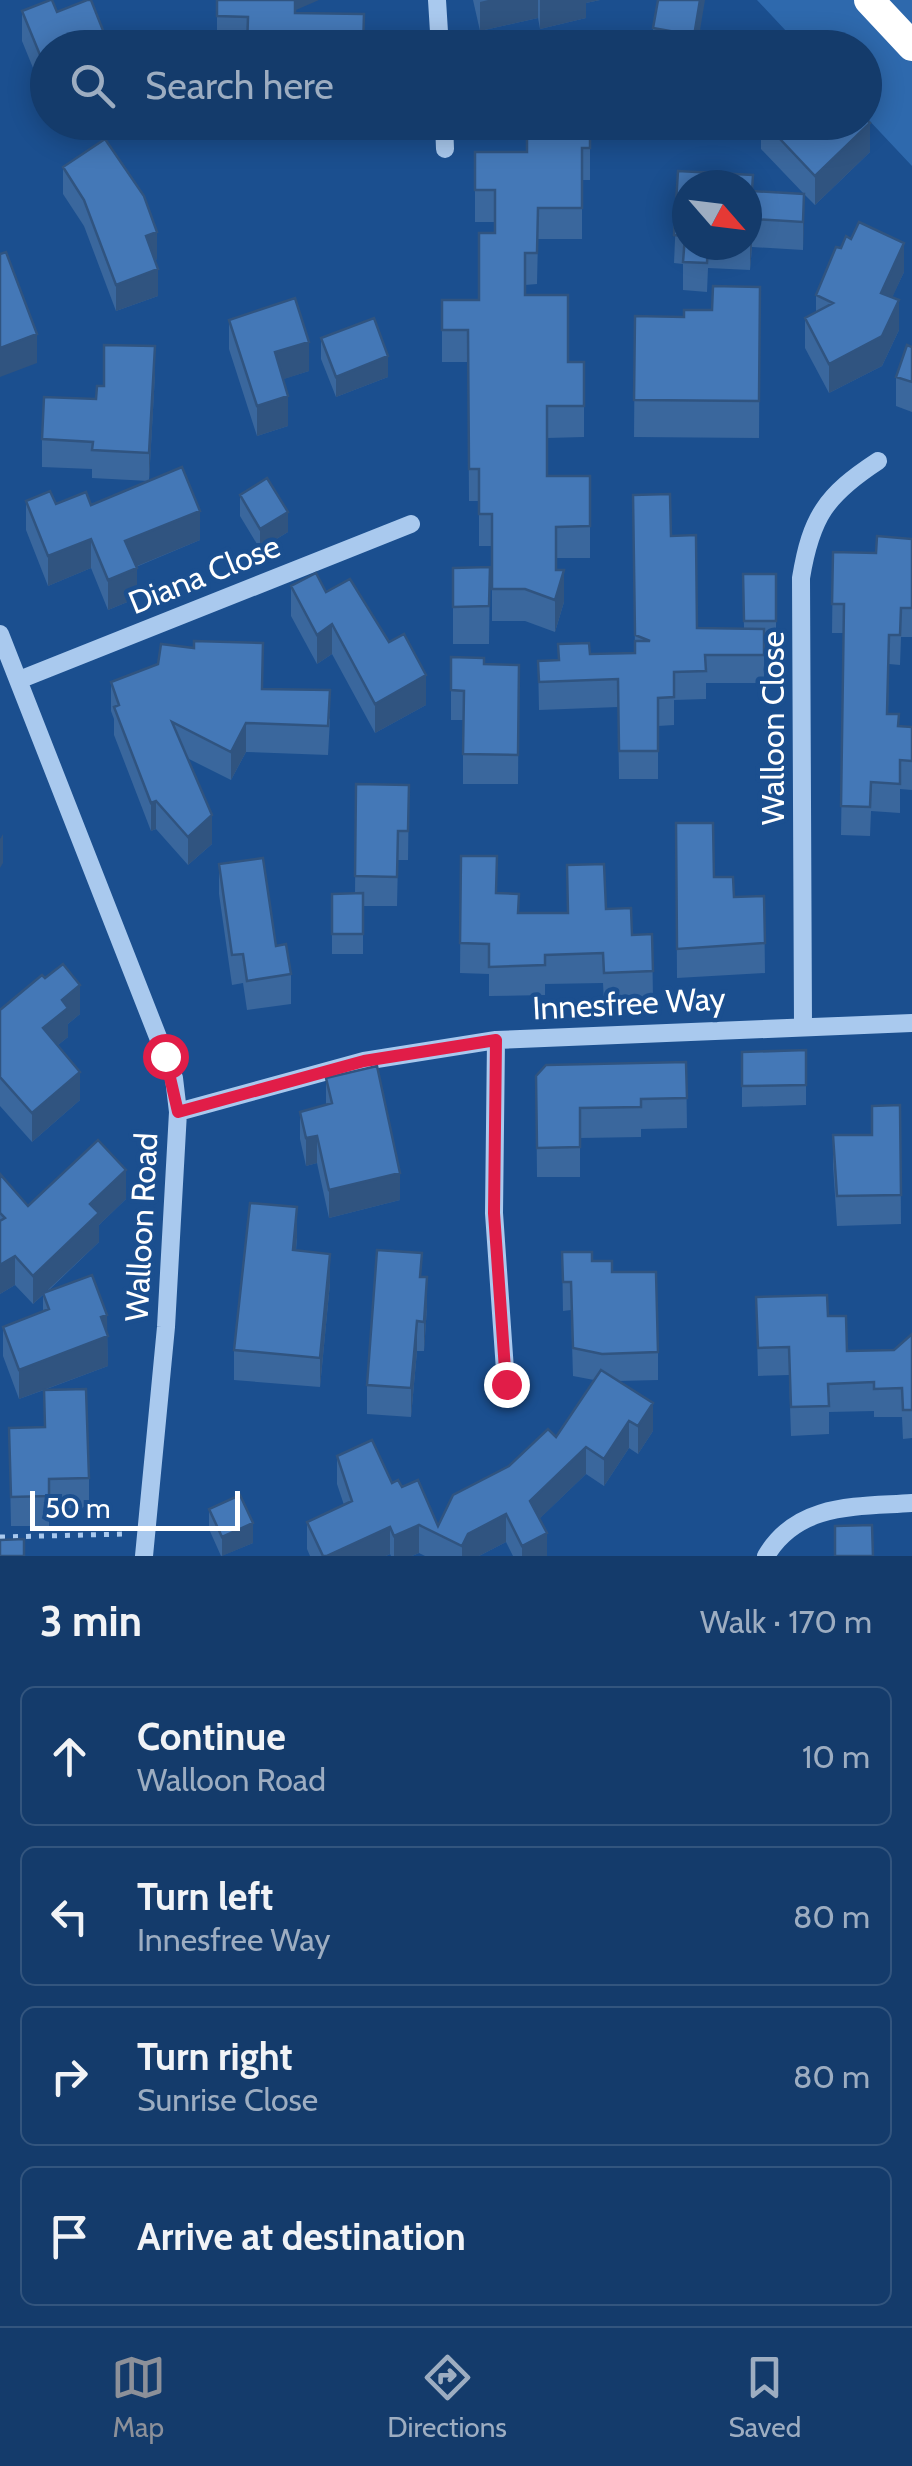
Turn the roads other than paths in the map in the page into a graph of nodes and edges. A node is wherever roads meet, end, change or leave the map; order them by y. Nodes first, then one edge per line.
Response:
1 (437, 0) edge
2 (869, 0) edge
3 (439, 30) edge
4 (912, 46) edge
5 (445, 140) edge
6 (446, 149) dead end
7 (878, 461) dead end
8 (412, 524) dead end
9 (0, 634) edge
10 (18, 680) junction
11 (912, 1023) edge
12 (804, 1025) junction
13 (496, 1040) junction
14 (178, 1112) junction
15 (506, 1384) dead end
16 (912, 1503) edge
17 (144, 1556) edge
18 (766, 1556) edge

1 - 3 street
2 - 4 highway
5 - 6 street
7 - 12 street, Walloon Close
8 - 10 street, Diana Close
9 - 10 street, Walloon Road
10 - 14 street, Walloon Road
11 - 12 street, Innesfree Way
12 - 13 street, Innesfree Way
13 - 14 street, Innesfree Way
13 - 15 street
14 - 17 street, Walloon Road
16 - 18 street

